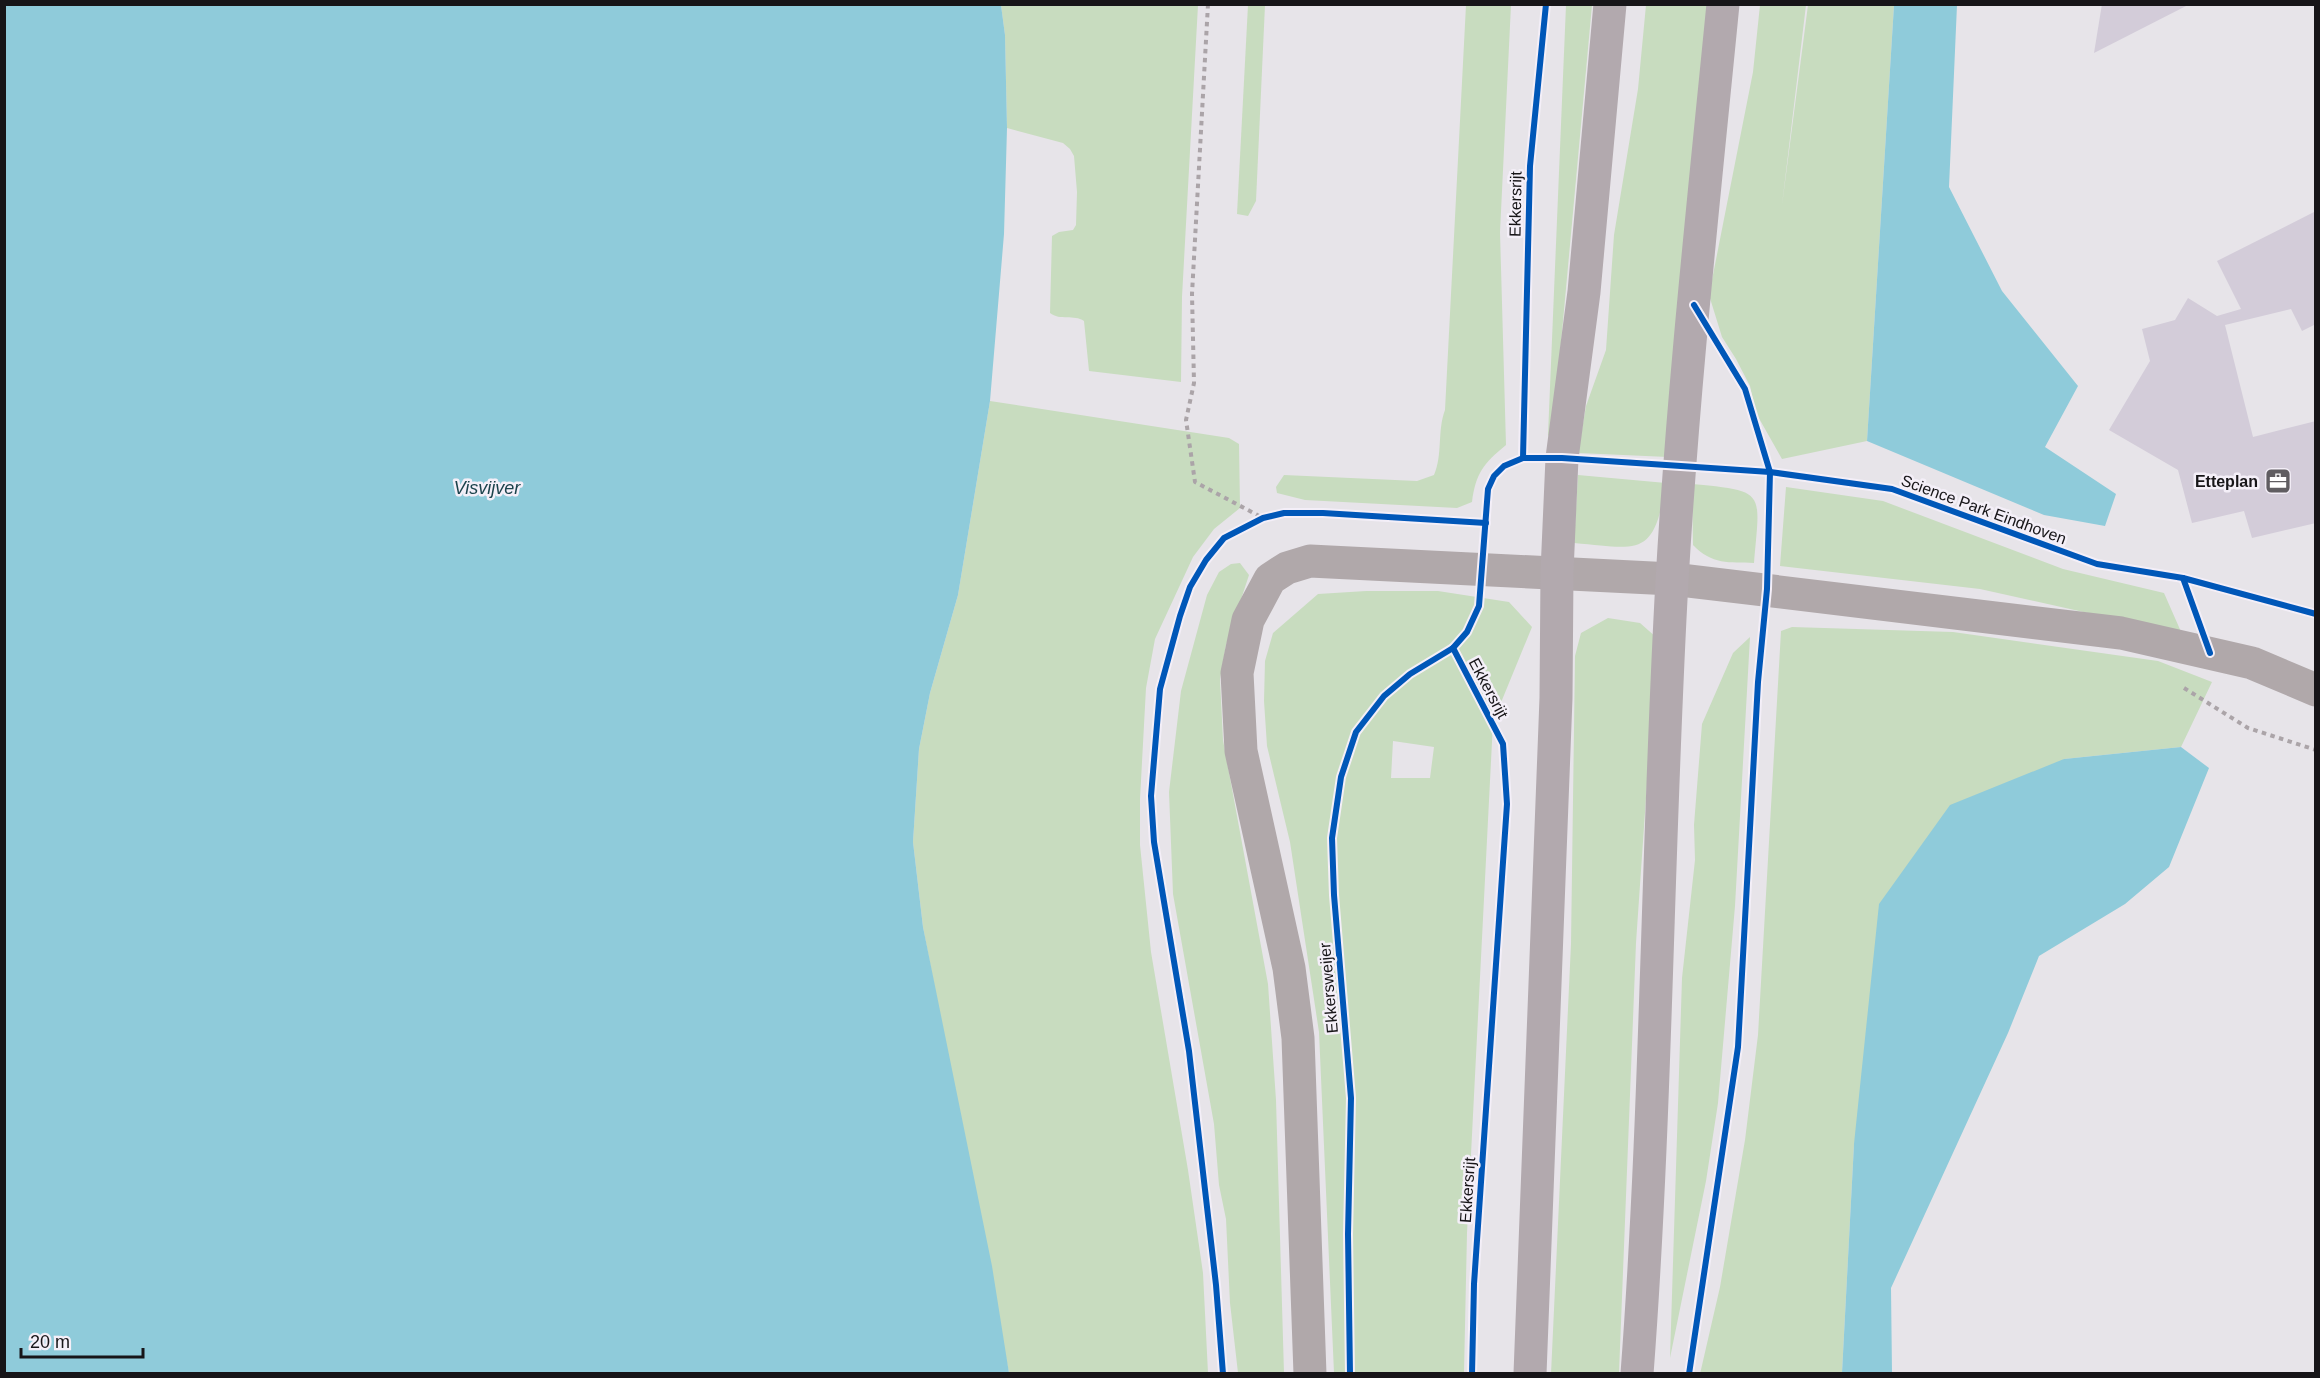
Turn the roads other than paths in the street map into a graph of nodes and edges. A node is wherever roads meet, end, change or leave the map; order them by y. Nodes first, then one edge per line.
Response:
1 (1610, 4) edge
2 (1723, 4) edge
3 (1557, 572) junction
4 (1672, 579) junction
5 (2316, 690) edge
6 (1310, 1374) edge
7 (1530, 1374) edge
8 (1636, 1374) edge

1 - 3 main road
2 - 4 main road
3 - 4 street
3 - 6 street, Ekkersweijer
3 - 7 main road
4 - 5 street
4 - 8 main road

